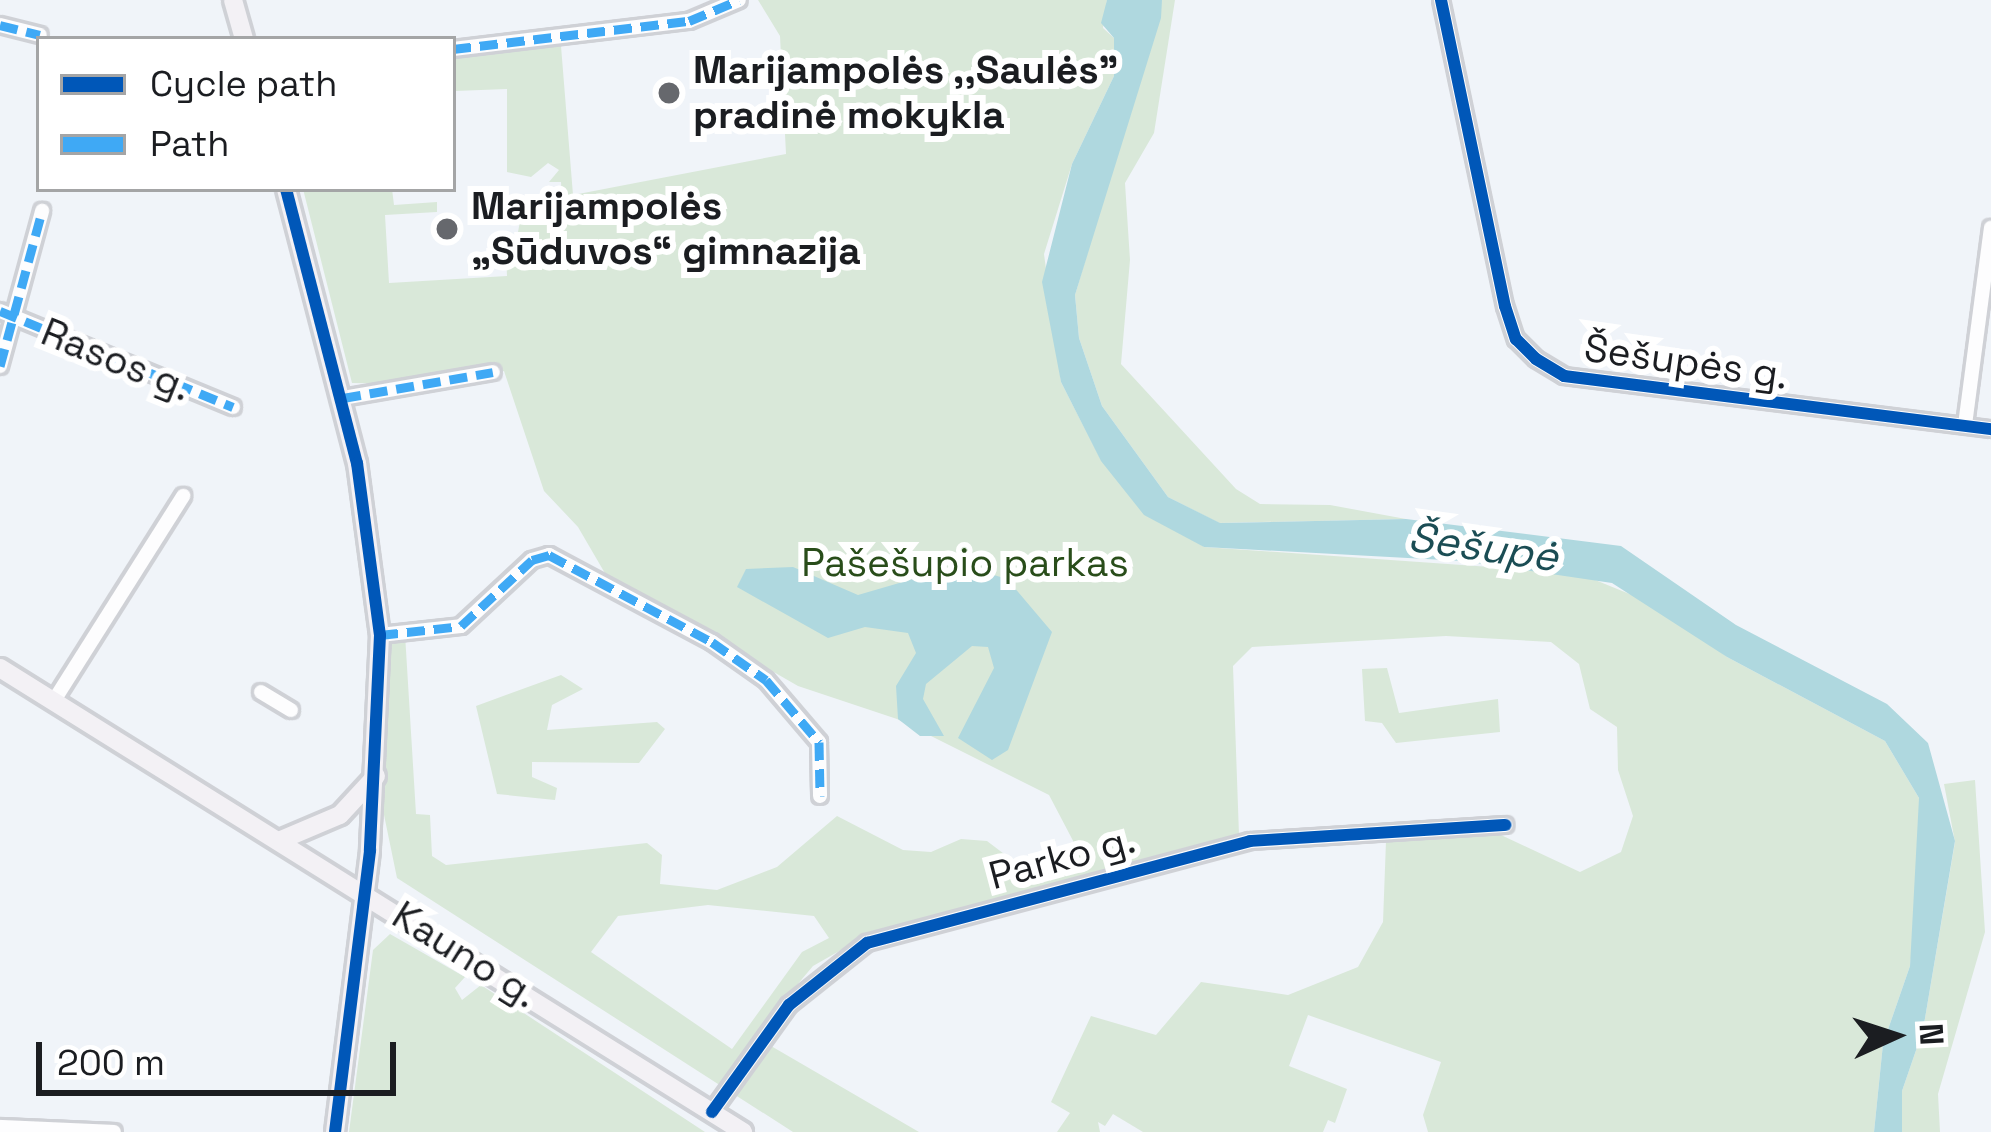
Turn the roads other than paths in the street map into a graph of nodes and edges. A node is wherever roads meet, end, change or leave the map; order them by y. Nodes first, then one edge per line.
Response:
1 (233, 0) edge
2 (739, 0) edge
3 (1441, 0) edge
4 (0, 26) edge
5 (40, 35) dead end
6 (243, 36) edge
7 (456, 49) edge
8 (287, 192) edge
9 (42, 211) dead end
10 (1991, 228) edge
11 (4, 313) edge
12 (0, 366) edge
13 (494, 373) dead end
14 (343, 398) junction
15 (233, 407) dead end
16 (1965, 425) junction
17 (1991, 429) edge
18 (183, 496) dead end
19 (380, 635) junction
20 (0, 668) edge
21 (261, 692) dead end
22 (53, 702) junction
23 (291, 710) dead end
24 (376, 776) junction
25 (820, 796) dead end
26 (1505, 825) dead end
27 (281, 840) junction
28 (364, 891) junction
29 (712, 1112) junction
30 (0, 1127) edge
31 (114, 1132) edge
32 (334, 1132) edge
33 (743, 1132) edge

1 - 6 street
2 - 7 street
3 - 16 street, Šešupės g.
4 - 5 street
8 - 14 street
9 - 11 street
10 - 16 street
11 - 12 street
11 - 15 street, Rasos g.
13 - 14 street
14 - 19 street
16 - 17 street, Šešupės g.
18 - 22 street
19 - 24 street
19 - 25 street
20 - 22 street, Kauno g.
21 - 23 street
22 - 27 street, Kauno g.
24 - 27 street
24 - 28 street
26 - 29 street, Parko g.
27 - 28 street, Kauno g.
28 - 29 street, Kauno g.
28 - 32 street
29 - 33 street, Kauno g.
30 - 31 street

